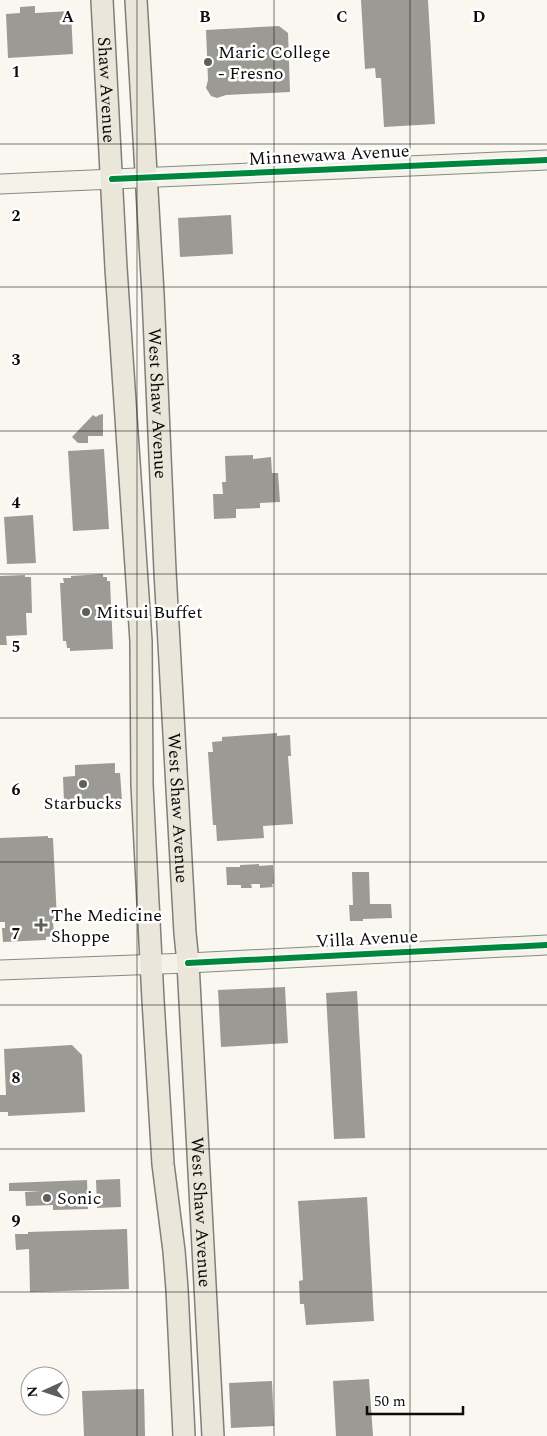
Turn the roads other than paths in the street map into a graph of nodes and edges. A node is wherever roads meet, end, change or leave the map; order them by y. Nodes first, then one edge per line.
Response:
1 (102, 0) edge
2 (136, 0) edge
3 (547, 160) edge
4 (146, 178) junction
5 (112, 179) junction
6 (0, 184) edge
7 (125, 404) junction
8 (165, 571) junction
9 (136, 582) junction
10 (174, 720) junction
11 (547, 945) edge
12 (188, 963) junction
13 (152, 964) junction
14 (0, 970) edge
15 (180, 1355) junction
16 (184, 1436) edge
17 (200, 1436) edge
18 (213, 1436) edge

1 - 5 main road, Shaw Avenue
2 - 4 main road, Shaw Avenue
3 - 4 street, Minnewawa Avenue
4 - 5 street, Minnewawa Avenue
4 - 8 main road, West Shaw Avenue
5 - 6 street, Minnewawa Avenue
5 - 7 main road, West Shaw Avenue
7 - 8 main road
7 - 9 main road, West Shaw Avenue
8 - 10 main road, West Shaw Avenue
9 - 10 main road
9 - 13 main road, West Shaw Avenue
10 - 12 main road, West Shaw Avenue
11 - 12 street, Villa Avenue
12 - 13 street, Villa Avenue
12 - 18 main road, West Shaw Avenue
13 - 14 street, Villa Avenue
13 - 15 main road, West Shaw Avenue
15 - 16 main road, West Shaw Avenue
15 - 17 main road

